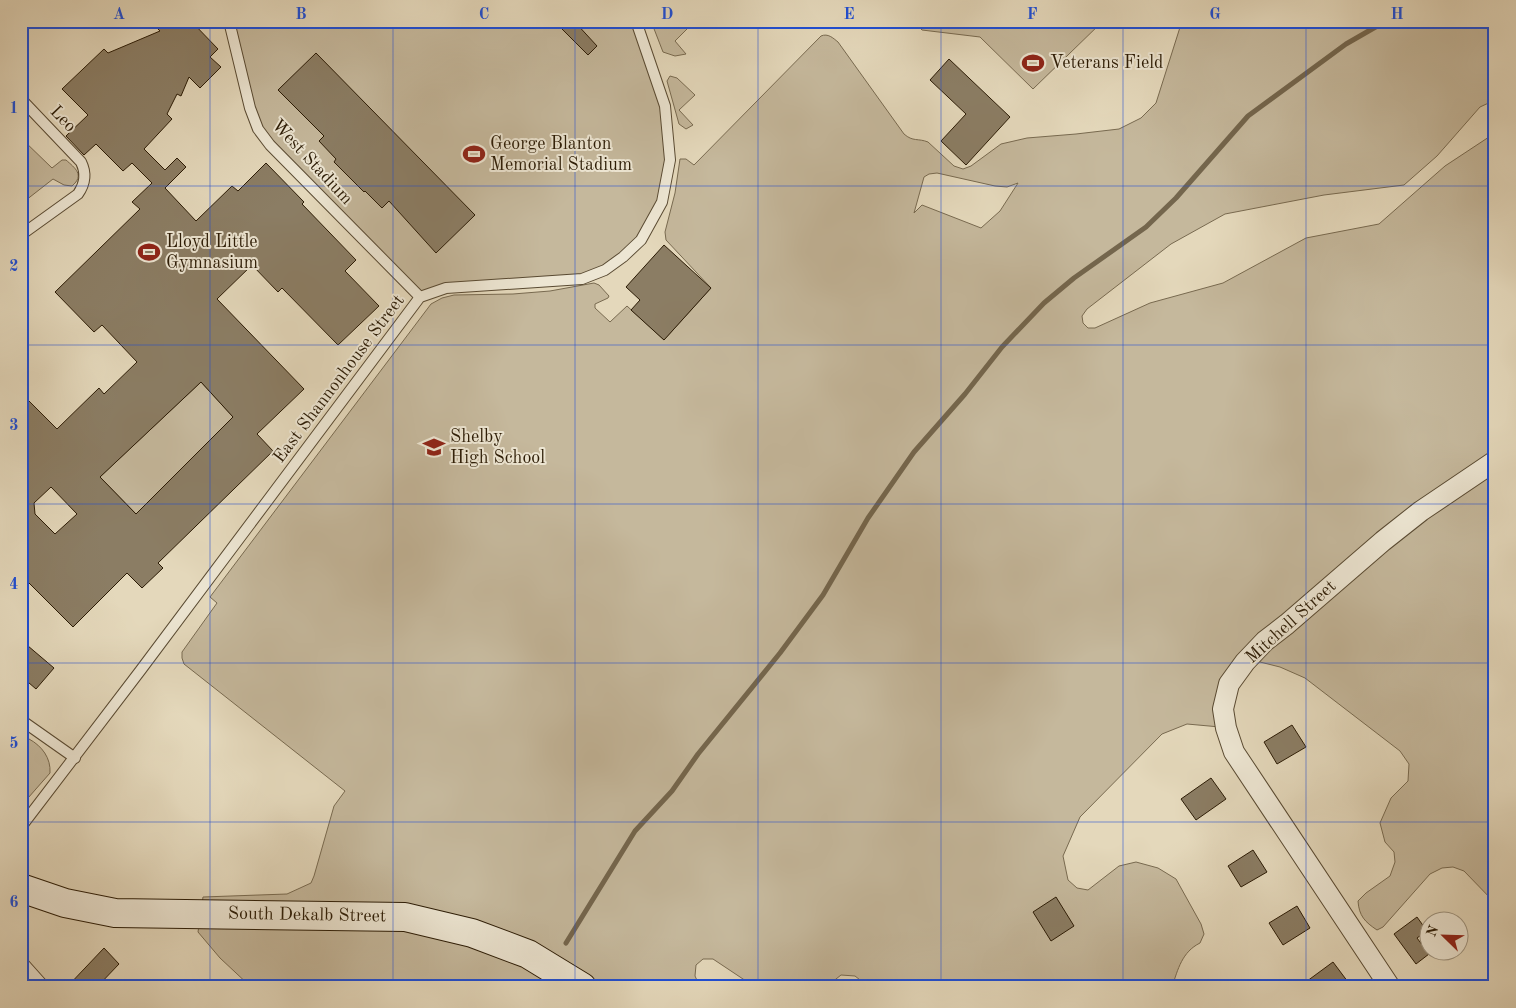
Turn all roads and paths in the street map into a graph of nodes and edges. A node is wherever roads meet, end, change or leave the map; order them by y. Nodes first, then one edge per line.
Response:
1 (229, 21) edge
2 (636, 21) edge
3 (21, 99) edge
4 (21, 235) edge
5 (420, 297) junction
6 (1495, 461) edge
7 (21, 720) edge
8 (74, 758) junction
9 (21, 827) edge
10 (21, 888) edge
11 (21, 968) edge
12 (38, 987) edge
13 (582, 987) edge
14 (1390, 987) edge

1 - 5 lane, West Stadium
2 - 5 lane, East Shannonhouse Street
3 - 4 lane, Leo
5 - 8 lane, East Shannonhouse Street
6 - 14 street, Mitchell Street
7 - 8 lane
8 - 9 lane, East Shannonhouse Street
10 - 13 main road, South Dekalb Street
11 - 12 street

